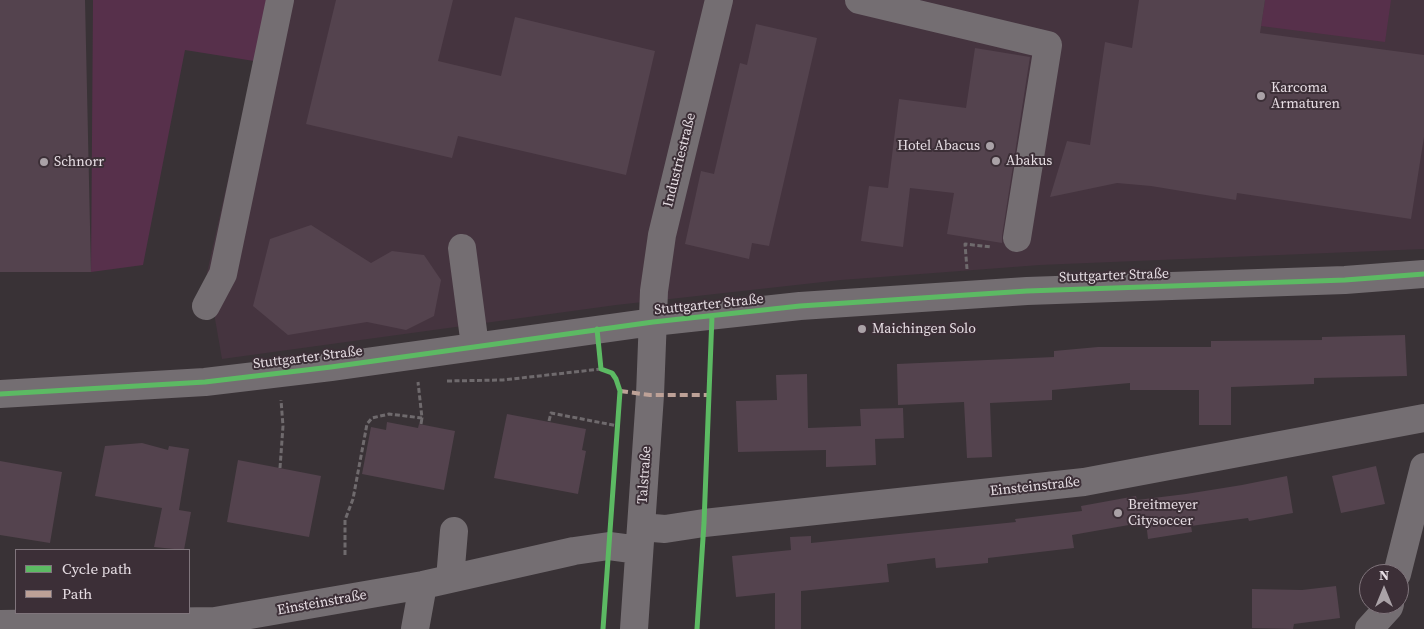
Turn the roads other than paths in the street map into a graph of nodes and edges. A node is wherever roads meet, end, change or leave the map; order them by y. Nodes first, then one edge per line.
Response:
1 (280, 0) edge
2 (719, 0) edge
3 (859, 0) edge
4 (1017, 238) road end
5 (462, 248) dead end
6 (1424, 274) edge
7 (206, 306) dead end
8 (653, 322) junction
9 (475, 346) junction
10 (0, 394) edge
11 (1424, 418) edge
12 (1424, 467) edge
13 (454, 532) dead end
14 (640, 538) junction
15 (1400, 564) edge
16 (450, 579) junction
17 (424, 585) junction
18 (1382, 614) edge
19 (214, 625) edge
20 (8, 626) edge
21 (416, 629) edge
22 (634, 629) edge
23 (1368, 629) edge

1 - 7 street
2 - 8 street, Industriestraße
3 - 4 street
5 - 9 street
6 - 8 street, Stuttgarter Straße
8 - 9 street, Stuttgarter Straße
8 - 14 street, Talstraße
9 - 10 street, Stuttgarter Straße
11 - 14 street, Einsteinstraße
12 - 15 street
13 - 16 street
14 - 16 street, Einsteinstraße
14 - 22 street, Talstraße
16 - 17 street, Einsteinstraße
17 - 19 street, Einsteinstraße
17 - 21 street
18 - 23 street
19 - 20 street, Einsteinstraße

